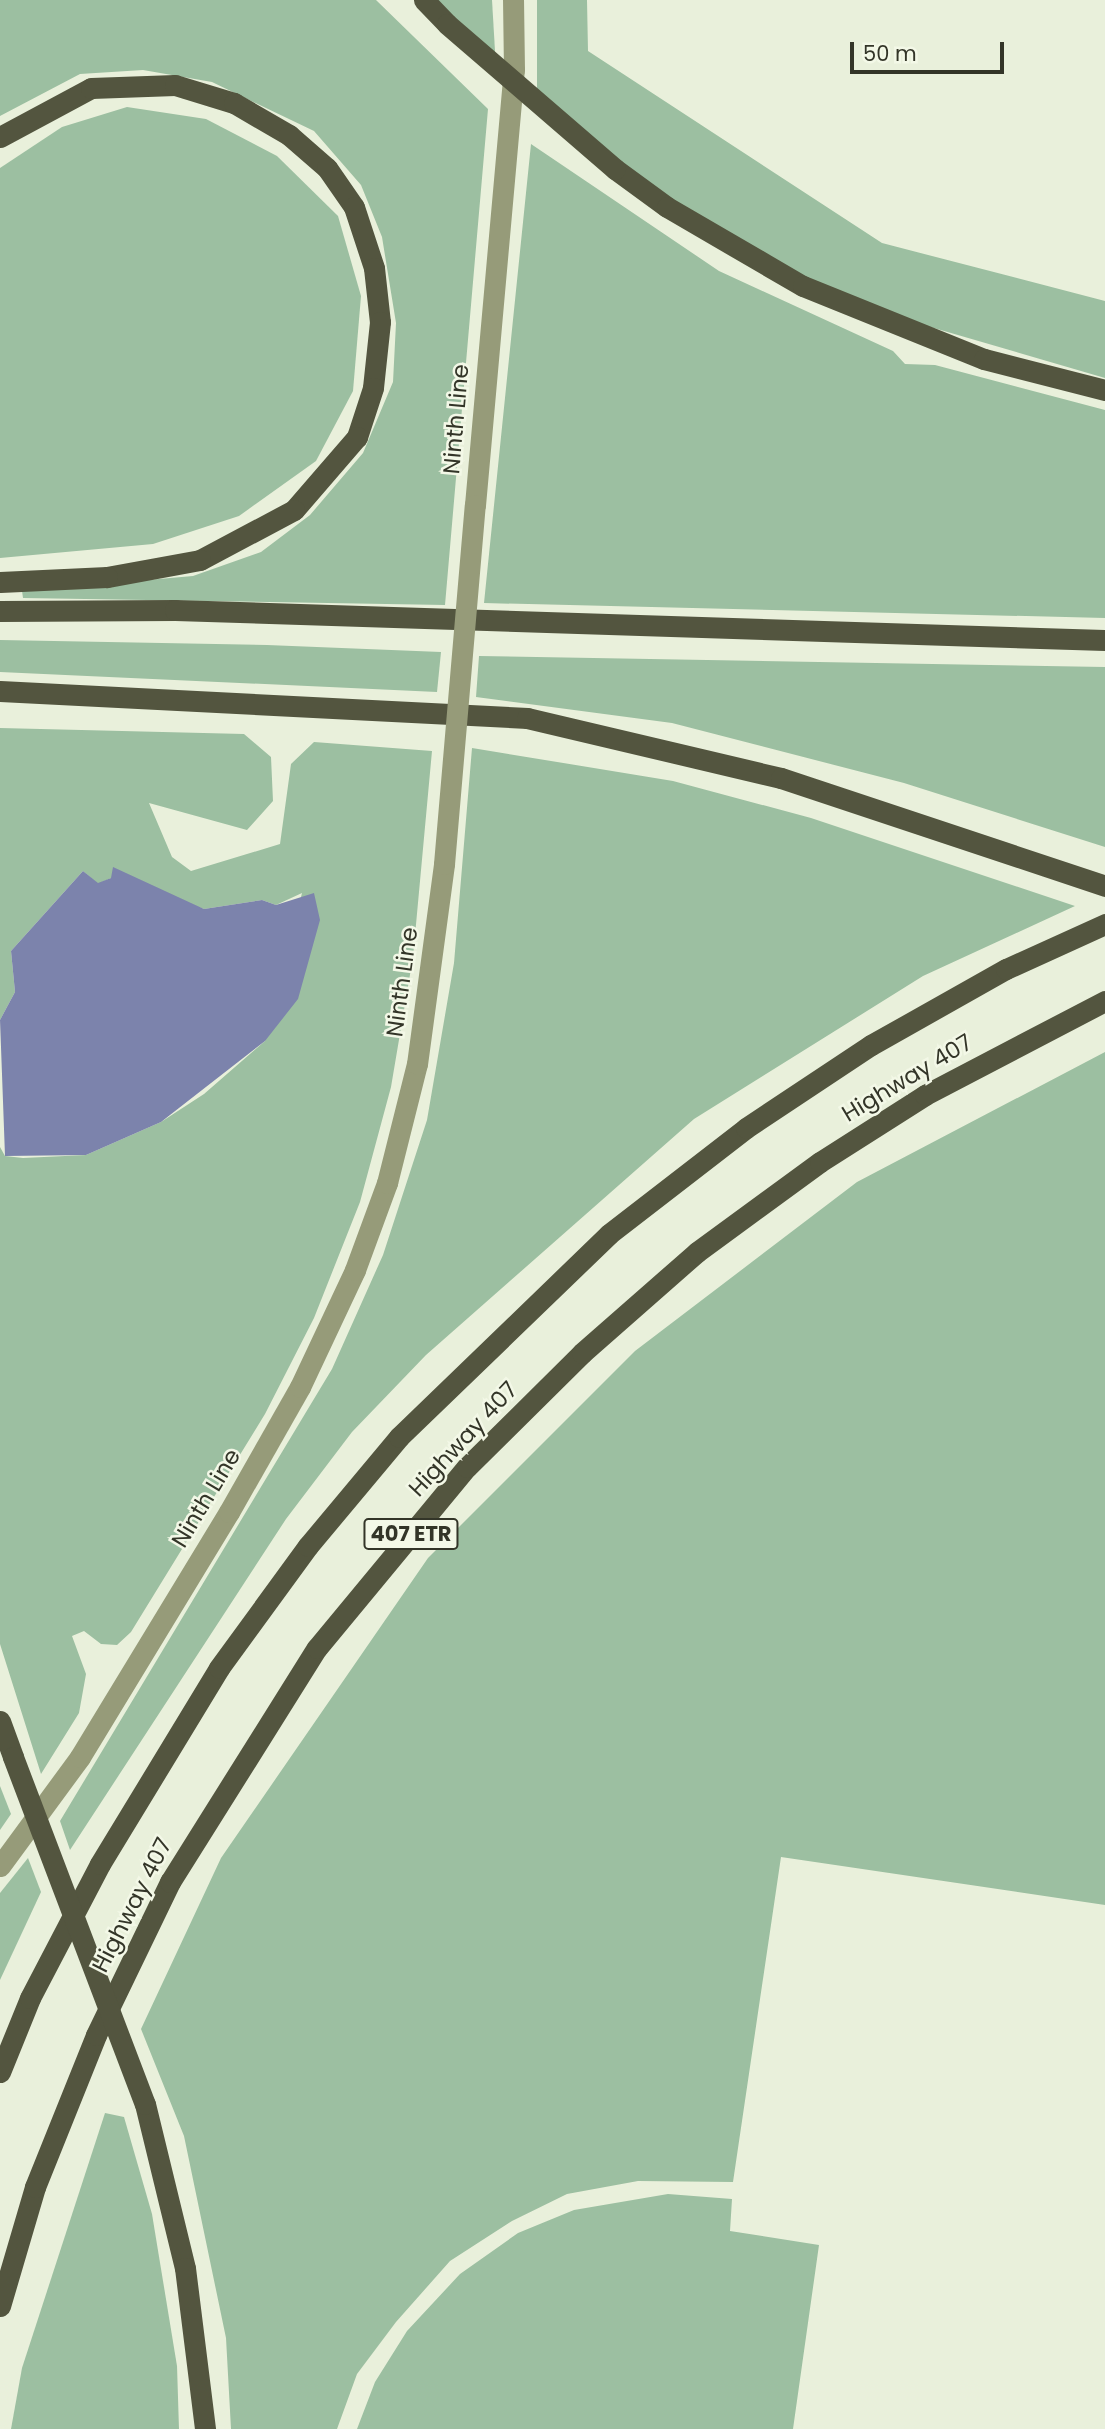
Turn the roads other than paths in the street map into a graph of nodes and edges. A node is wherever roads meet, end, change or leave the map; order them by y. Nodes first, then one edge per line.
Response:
1 (424, 0) edge
2 (513, 0) edge
3 (0, 137) edge
4 (1105, 390) edge
5 (0, 582) edge
6 (0, 611) edge
7 (1105, 640) edge
8 (0, 691) edge
9 (1105, 886) edge
10 (1104, 924) edge
11 (1105, 1001) edge
12 (0, 1721) edge
13 (0, 1866) edge
14 (0, 2072) edge
15 (0, 2306) edge
16 (205, 2429) edge

1 - 4 highway, bridge
2 - 13 main road, Ninth Line, bridge
3 - 5 highway
6 - 7 highway
8 - 9 highway
10 - 14 highway, Highway 407 / 407 ETR
11 - 15 highway, Highway 407 / 407 ETR
12 - 16 highway, bridge

